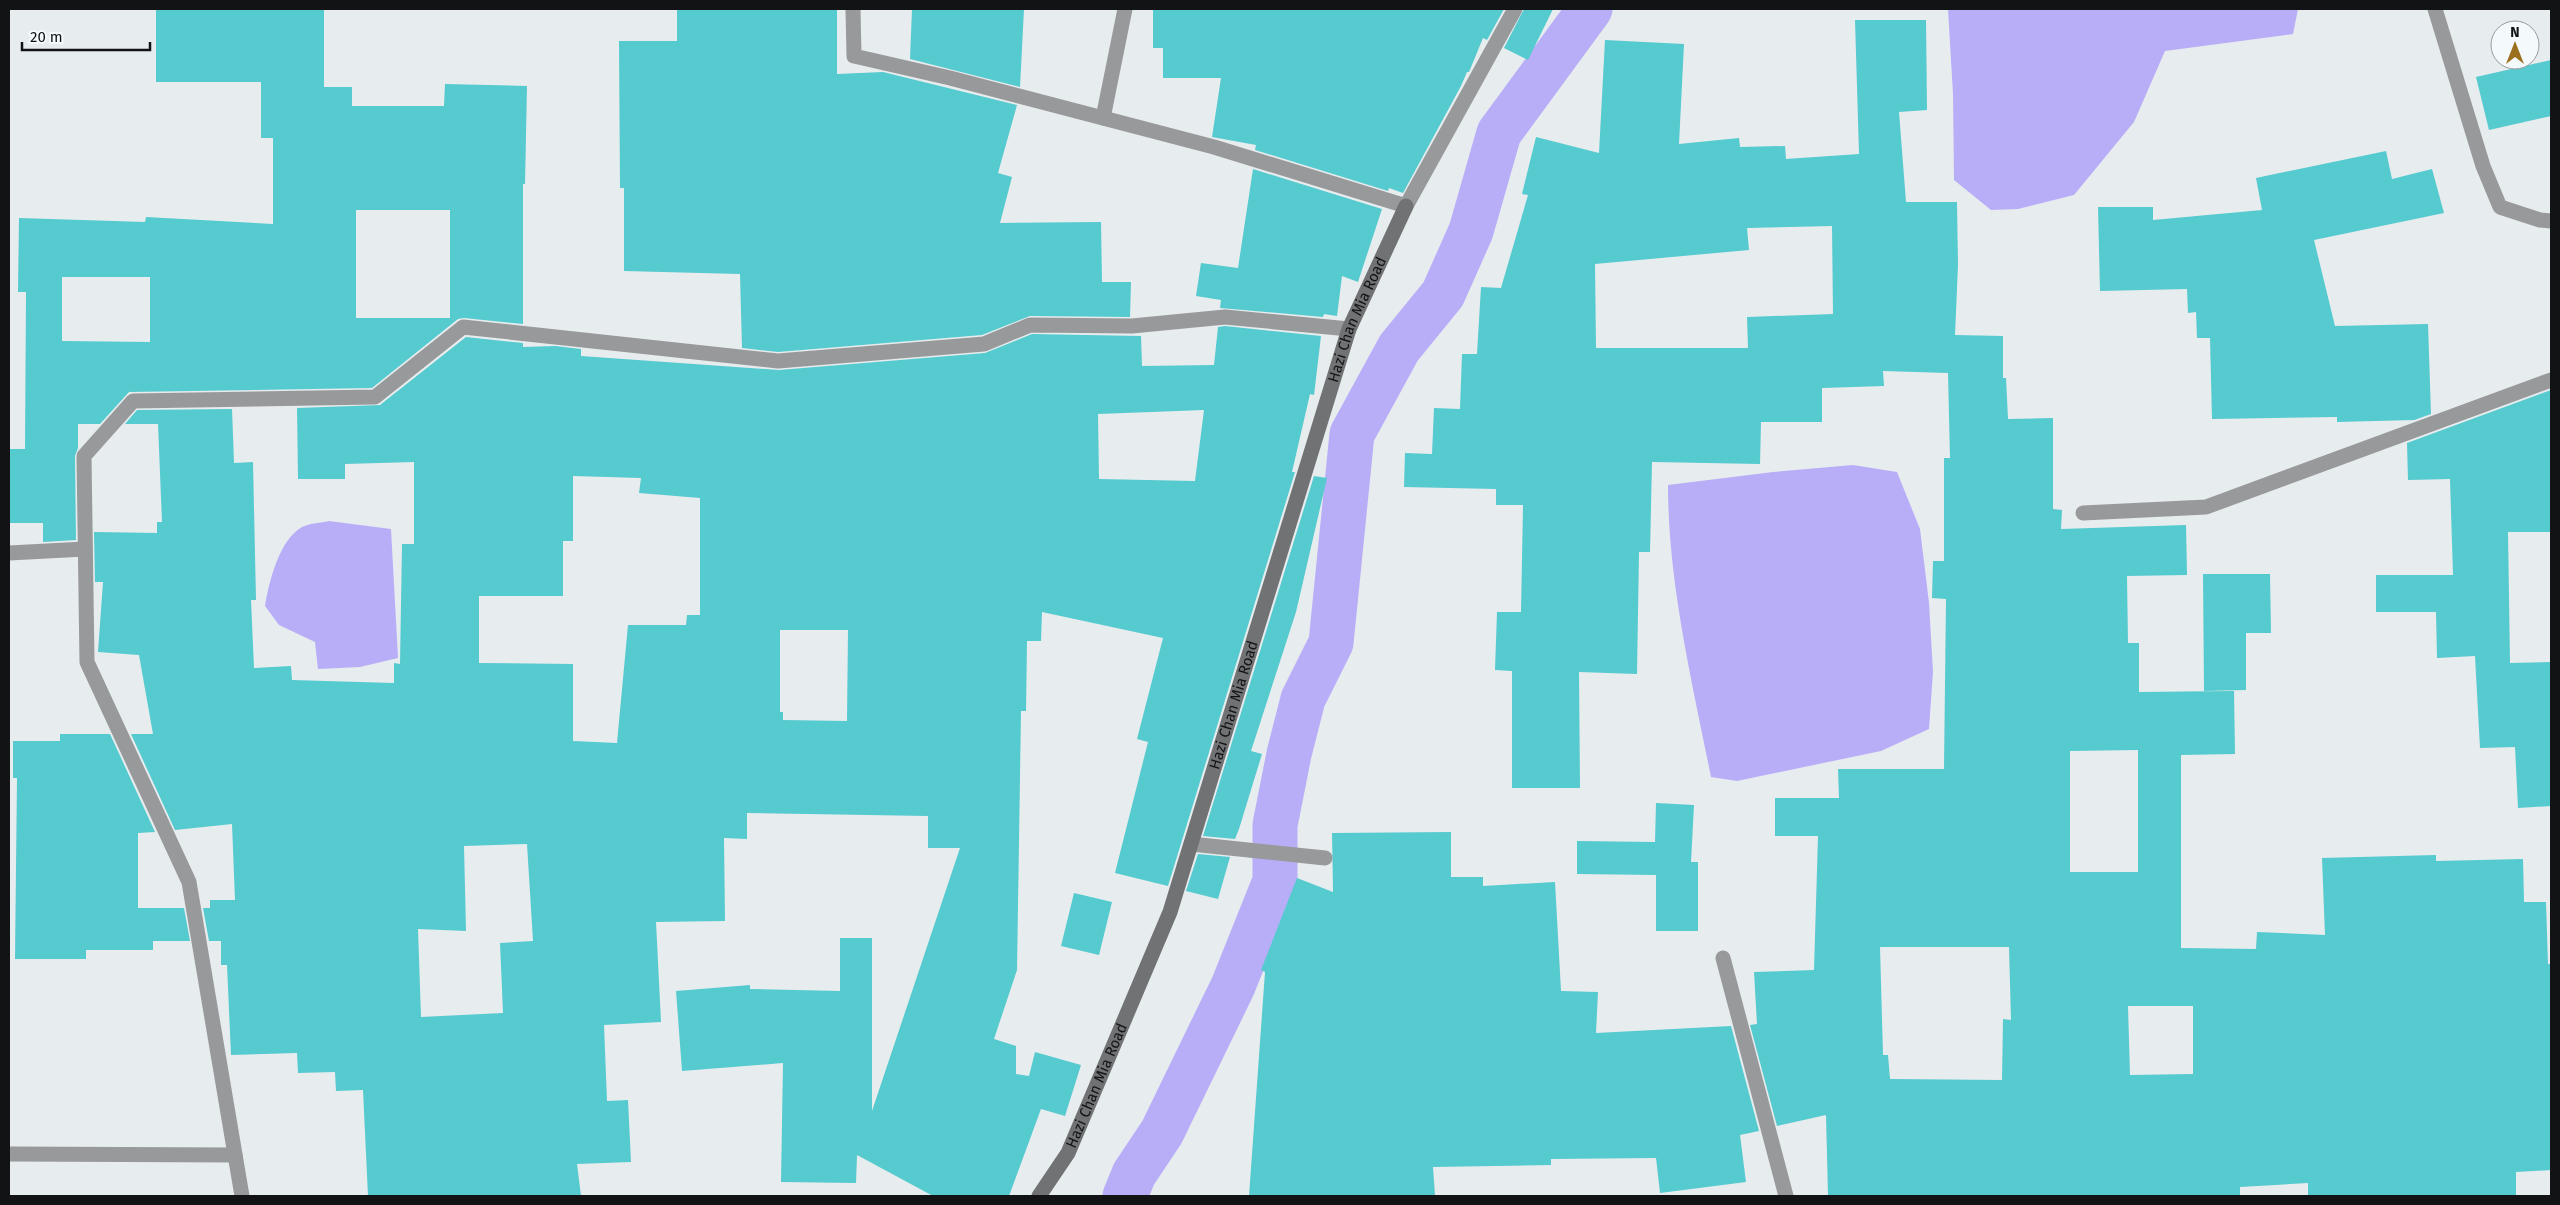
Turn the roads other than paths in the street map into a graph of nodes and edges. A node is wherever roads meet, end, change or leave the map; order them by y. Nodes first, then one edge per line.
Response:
1 (853, 9) edge
2 (1125, 9) edge
3 (1515, 9) edge
4 (2435, 9) edge
5 (1103, 118) junction
6 (1406, 206) junction
7 (2551, 222) edge
8 (1349, 329) junction
9 (2551, 380) edge
10 (2083, 513) dead end
11 (85, 549) junction
12 (9, 552) edge
13 (1191, 844) junction
14 (1325, 858) dead end
15 (1723, 958) dead end
16 (9, 1154) edge
17 (235, 1155) junction
18 (242, 1196) edge
19 (1040, 1196) edge
20 (1786, 1196) edge

1 - 5 street
2 - 5 street
3 - 6 street
4 - 7 street
5 - 6 street
6 - 8 street, Hazi Chan Mia Road
8 - 11 street
8 - 13 street, Hazi Chan Mia Road
9 - 10 street
11 - 12 street
11 - 17 street
13 - 14 street
13 - 19 street, Hazi Chan Mia Road
15 - 20 street
16 - 17 street
17 - 18 street

